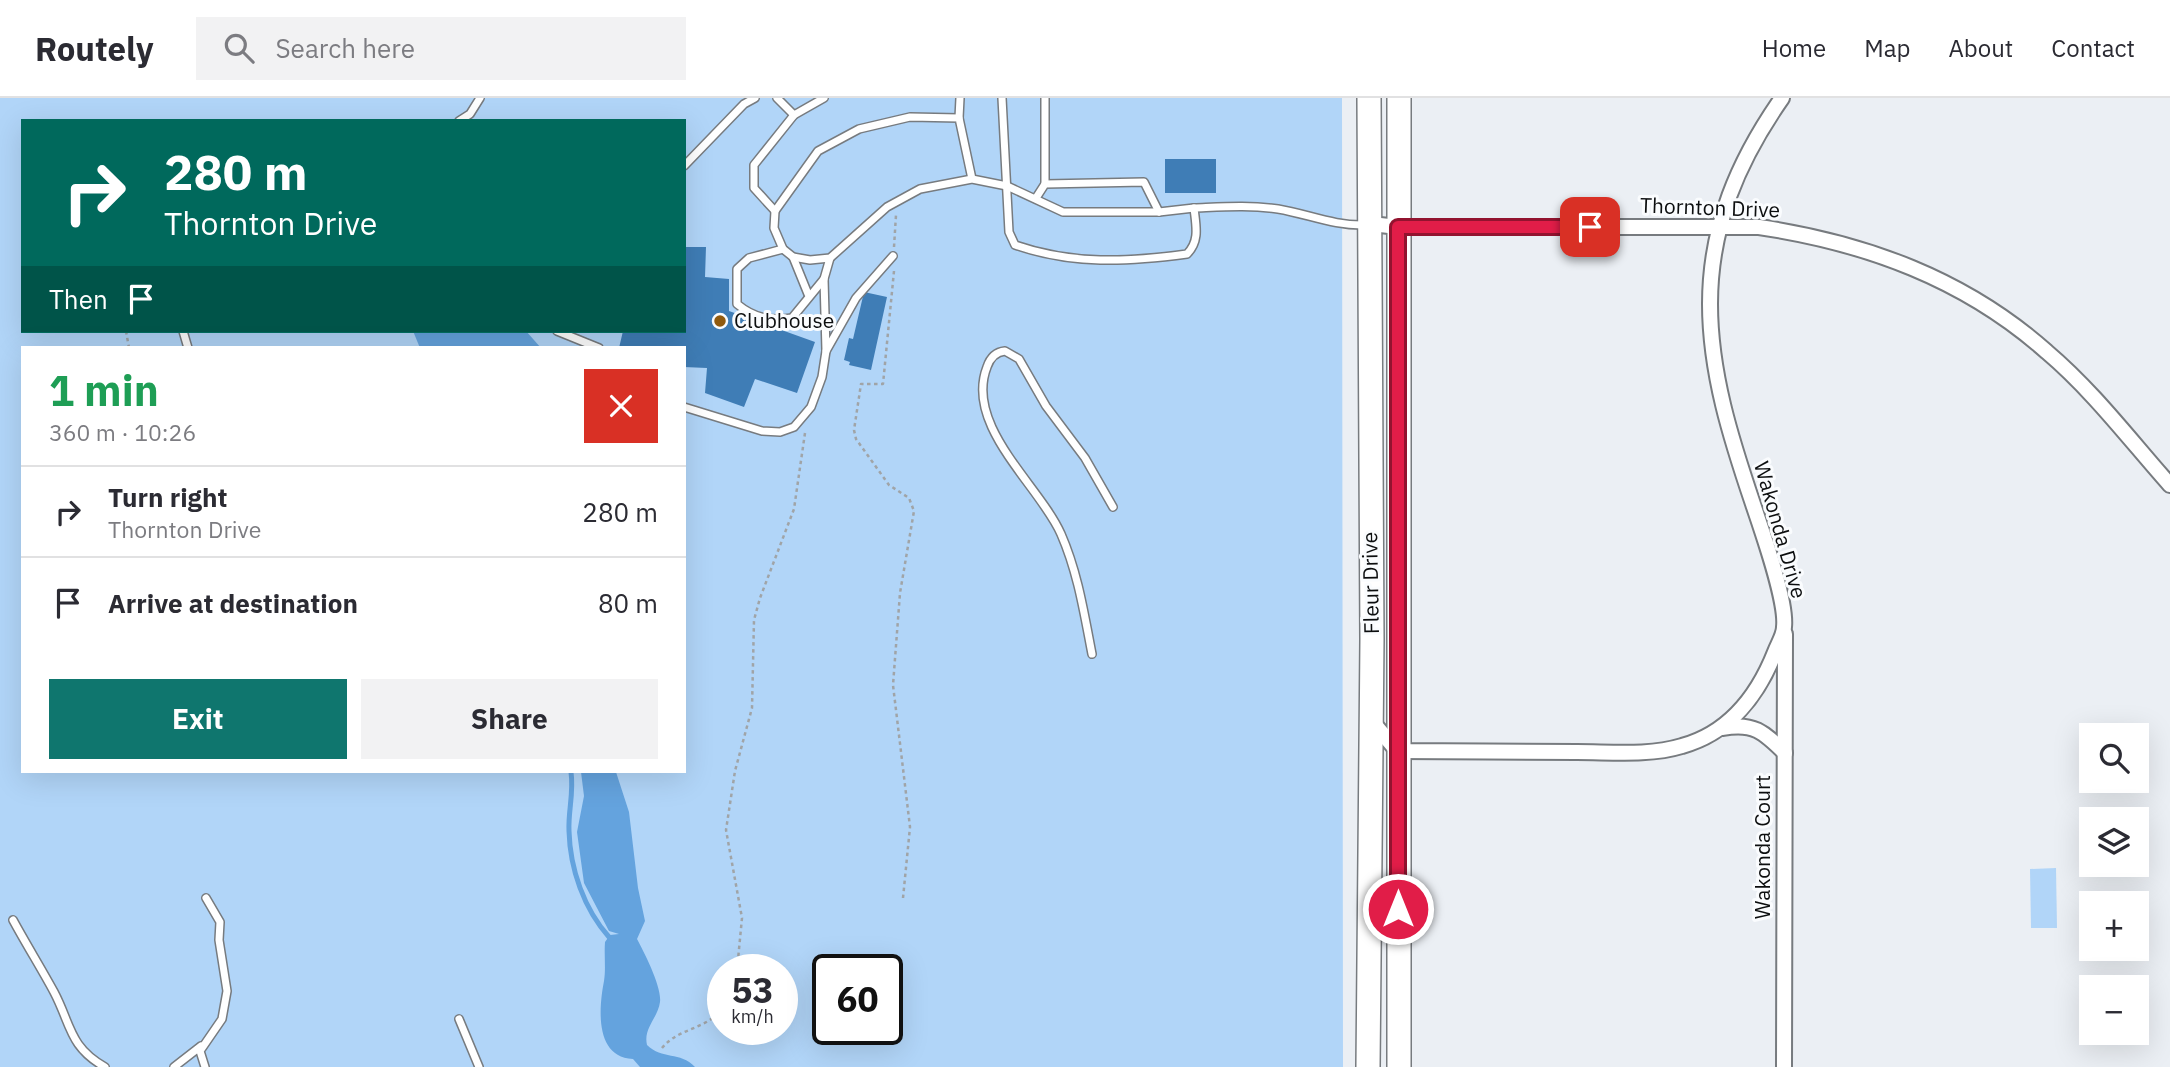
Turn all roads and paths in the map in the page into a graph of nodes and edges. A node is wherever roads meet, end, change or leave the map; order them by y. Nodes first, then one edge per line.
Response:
1 (480, 98) edge
2 (755, 98) edge
3 (776, 98) edge
4 (824, 98) edge
5 (960, 98) edge
6 (1002, 98) edge
7 (1045, 98) edge
8 (1369, 98) edge
9 (1399, 98) edge
10 (1782, 98) edge
11 (794, 115) junction
12 (959, 118) junction
13 (462, 119) edge
14 (686, 164) edge
15 (972, 179) junction
16 (1045, 184) junction
17 (1007, 186) junction
18 (1035, 198) junction
19 (897, 201) junction
20 (1194, 208) junction
21 (775, 211) junction
22 (1159, 212) junction
23 (1371, 224) junction
24 (1718, 226) junction
25 (1398, 227) junction
26 (783, 248) junction
27 (893, 256) junction
28 (793, 257) junction
29 (830, 258) junction
30 (824, 279) junction
31 (808, 294) junction
32 (562, 333) edge
33 (593, 346) edge
34 (826, 351) junction
35 (686, 408) edge
36 (809, 410) junction
37 (2170, 485) edge
38 (1113, 507) dead end
39 (1784, 627) junction
40 (1092, 654) dead end
41 (1371, 719) junction
42 (1720, 728) junction
43 (1397, 751) junction
44 (1785, 753) junction
45 (206, 898) dead end
46 (903, 898) dead end
47 (13, 920) dead end
48 (739, 954) edge
49 (459, 1019) dead end
50 (707, 1022) edge
51 (202, 1045) junction
52 (662, 1048) dead end
53 (176, 1066) edge
54 (204, 1066) edge
55 (105, 1067) edge
56 (479, 1067) edge
57 (1368, 1067) edge
58 (1399, 1067) edge
59 (1784, 1067) edge

1 - 13 lane
2 - 14 lane
3 - 11 lane
4 - 11 lane
5 - 12 lane
6 - 17 lane
7 - 16 lane
8 - 23 main road, Fleur Drive
9 - 25 main road, Fleur Drive
10 - 24 street, Wakonda Drive
11 - 21 lane
12 - 15 lane
12 - 21 lane
15 - 17 lane
15 - 19 lane
16 - 18 lane
16 - 22 lane
17 - 18 lane
17 - 20 lane
18 - 22 lane
19 - 27 path
19 - 29 lane
20 - 22 lane
20 - 23 lane
21 - 26 lane
23 - 25 street, Thornton Drive
23 - 41 main road, Fleur Drive
24 - 25 street, Thornton Drive
24 - 37 street, Thornton Drive
24 - 39 street, Wakonda Drive
25 - 43 main road, Fleur Drive
26 - 28 lane
26 - 31 lane
27 - 34 lane
27 - 46 path
28 - 29 lane
28 - 31 lane
29 - 30 lane
30 - 31 lane
30 - 34 lane
32 - 33 lane
34 - 36 lane
35 - 36 lane
36 - 48 path
38 - 40 lane
39 - 42 street, Wakonda Drive
39 - 44 street, Wakonda Court
41 - 43 street
41 - 57 main road, Fleur Drive
42 - 43 street, Wakonda Drive
42 - 44 street
43 - 58 main road, Fleur Drive
44 - 59 street, Wakonda Court
45 - 51 lane
47 - 55 lane
49 - 56 lane
50 - 52 path
51 - 53 lane
51 - 54 lane
53 - 54 lane

